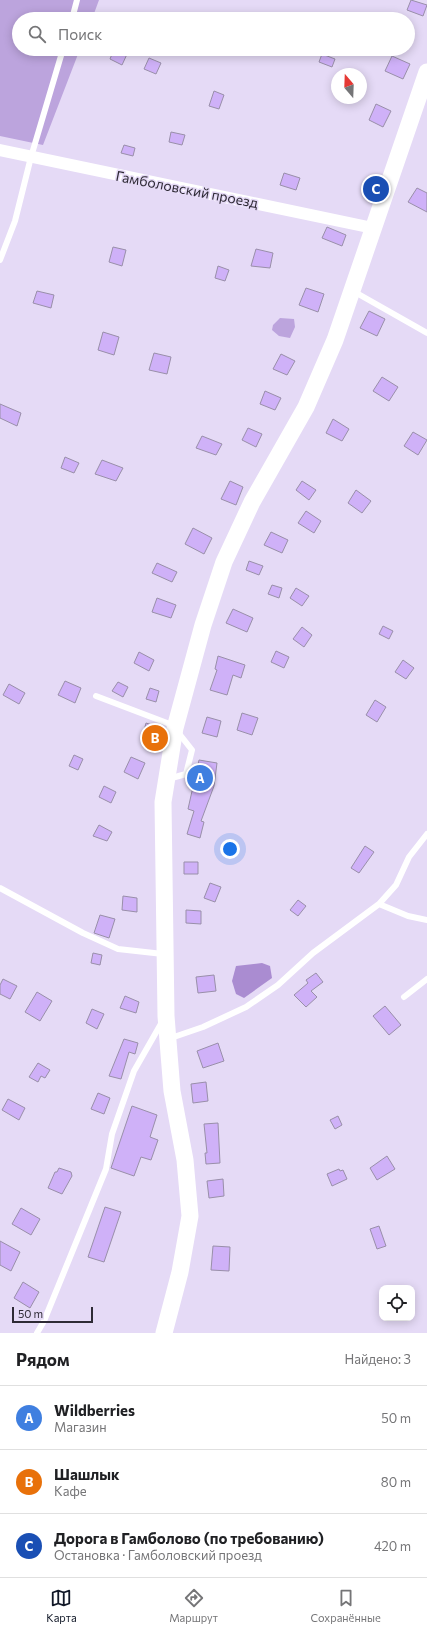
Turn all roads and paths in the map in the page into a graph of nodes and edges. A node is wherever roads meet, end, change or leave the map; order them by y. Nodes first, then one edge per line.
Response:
1 (78, 0) edge
2 (74, 12) edge
3 (61, 56) edge
4 (427, 72) edge
5 (0, 150) edge
6 (32, 157) junction
7 (373, 228) junction
8 (0, 260) edge
9 (353, 291) junction
10 (427, 333) edge
11 (96, 696) dead end
12 (175, 727) junction
13 (427, 834) edge
14 (0, 888) edge
15 (379, 904) junction
16 (427, 920) edge
17 (165, 954) junction
18 (427, 979) edge
19 (404, 997) dead end
20 (166, 1016) junction
21 (167, 1040) junction
22 (37, 1333) edge
23 (164, 1333) edge

1 - 2 lane
3 - 6 lane
4 - 7 main road
5 - 6 street, Гамболовский проезд
6 - 7 street, Гамболовский проезд
6 - 8 lane
7 - 9 main road
9 - 10 lane
9 - 12 main road
11 - 12 lane
12 - 17 main road
13 - 15 lane
14 - 17 lane
15 - 16 lane
15 - 21 lane
17 - 20 main road
18 - 19 lane
20 - 21 main road
20 - 22 lane
21 - 23 main road

